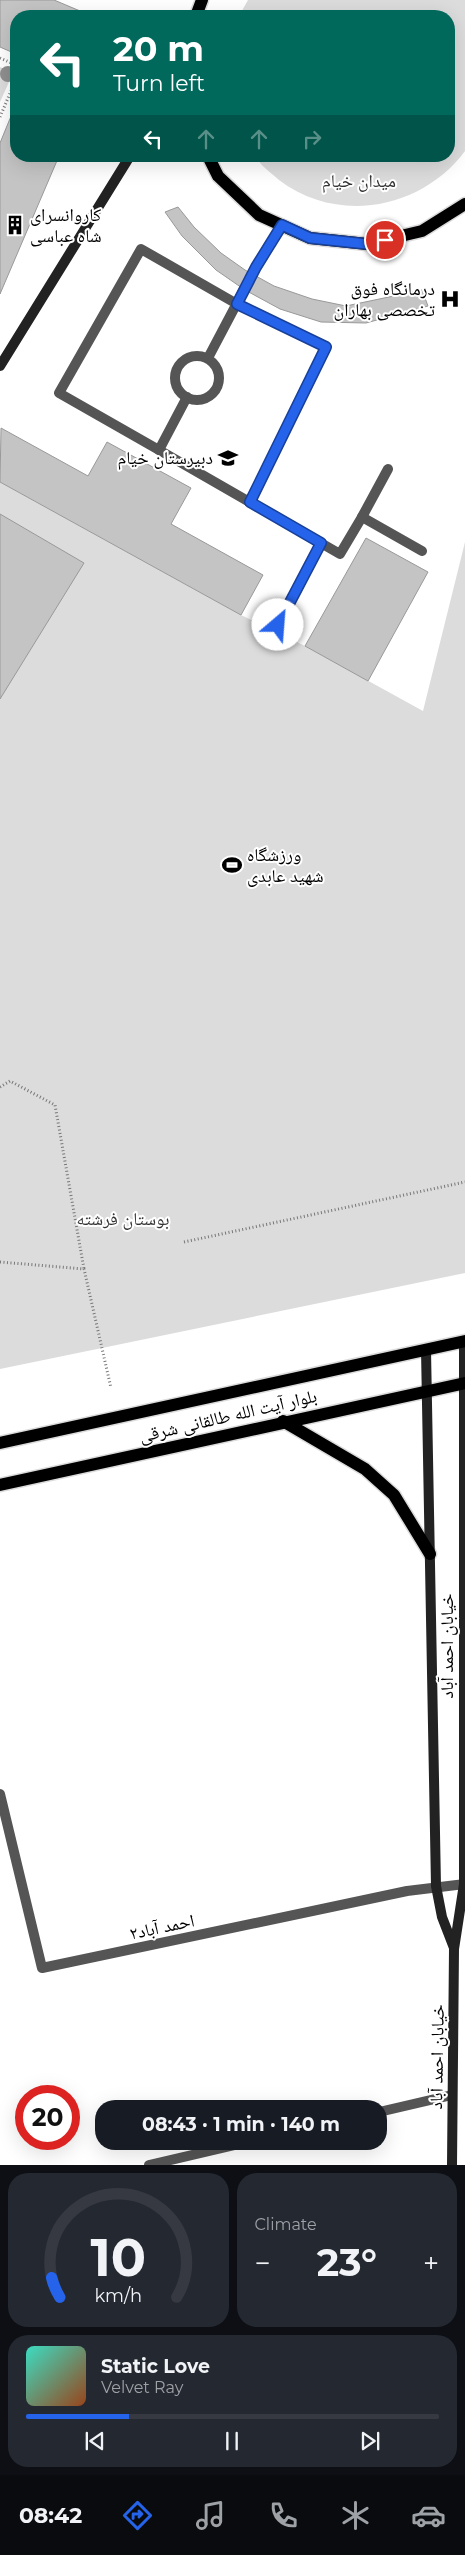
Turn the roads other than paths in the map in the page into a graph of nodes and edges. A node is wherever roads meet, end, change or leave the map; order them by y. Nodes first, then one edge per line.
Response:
1 (126, 162) edge
2 (211, 162) edge
3 (465, 204) edge
4 (282, 225) junction
5 (237, 304) junction
6 (208, 358) junction
7 (0, 366) edge
8 (187, 398) junction
9 (159, 450) junction
10 (388, 469) dead end
11 (250, 502) junction
12 (362, 517) junction
13 (321, 543) junction
14 (422, 551) dead end
15 (278, 625) dead end
16 (464, 1341) edge
17 (426, 1350) junction
18 (464, 1383) edge
19 (425, 1391) junction
20 (283, 1421) junction
21 (0, 1444) edge
22 (0, 1486) edge
23 (430, 1554) junction
24 (0, 1794) edge
25 (465, 1884) edge
26 (436, 1886) junction
27 (454, 1949) junction
28 (452, 2095) junction
29 (387, 2110) edge
30 (213, 2150) edge
31 (149, 2165) edge
32 (452, 2165) edge

1 - 7 main road
2 - 4 main road
3 - 4 main road
4 - 5 street
5 - 6 street
5 - 9 street
5 - 11 street
6 - 8 street
6 - 8 street
8 - 9 street
9 - 11 street
10 - 12 street
11 - 13 street
12 - 13 street
12 - 14 street
13 - 15 street
16 - 17 main road, بلوار آیت الله طالقانی شرقی
16 - 18 main road, خیابان احمد آباد
17 - 19 main road, خیابان احمد آباد
17 - 21 main road, بلوار آیت الله طالقانی شرقی
18 - 19 main road, بلوار آیت الله طالقانی شرقی
18 - 25 main road, خیابان احمد آباد
19 - 20 main road, بلوار آیت الله طالقانی شرقی
19 - 23 main road, خیابان احمد آباد
20 - 22 main road, بلوار آیت الله طالقانی شرقی
20 - 23 main road
23 - 26 main road, خیابان احمد آباد
24 - 26 street, احمد آباد۲
25 - 26 street, احمد آباد۲
25 - 27 main road, خیابان احمد آباد
26 - 27 main road, خیابان احمد آباد
27 - 28 main road, خیابان احمد آباد
28 - 29 street
28 - 32 main road, خیابان احمد آباد
30 - 31 street

